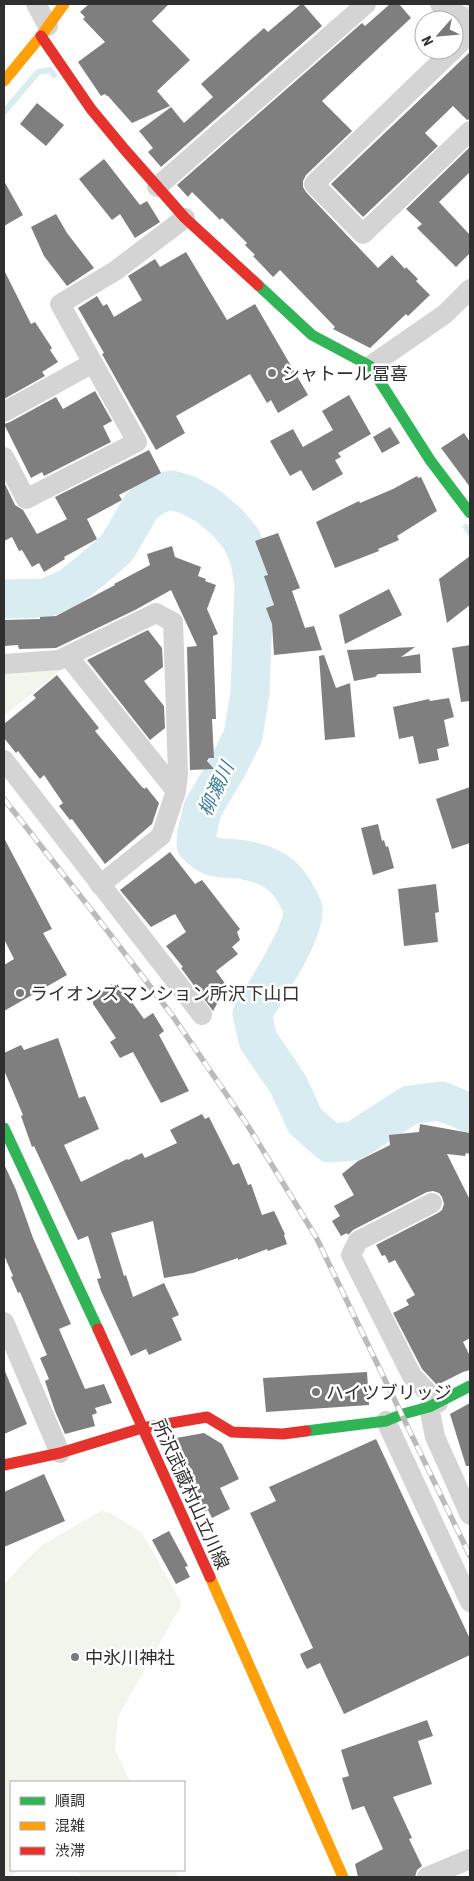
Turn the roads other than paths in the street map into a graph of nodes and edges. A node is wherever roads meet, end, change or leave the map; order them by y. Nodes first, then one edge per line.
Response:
1 (36, 4) edge
2 (64, 4) edge
3 (366, 4) edge
4 (440, 4) edge
5 (470, 21) edge
6 (45, 31) junction
7 (442, 60) edge
8 (4, 82) edge
9 (470, 131) edge
10 (157, 188) junction
11 (185, 218) junction
12 (470, 289) edge
13 (93, 363) junction
14 (370, 366) junction
15 (4, 412) edge
16 (4, 457) edge
17 (470, 513) edge
18 (68, 656) junction
19 (4, 664) edge
20 (4, 760) edge
21 (176, 791) junction
22 (100, 884) junction
23 (202, 1015) dead end
24 (4, 1128) edge
25 (432, 1203) dead end
26 (4, 1322) edge
27 (470, 1386) edge
28 (434, 1405) junction
29 (386, 1421) junction
30 (142, 1428) junction
31 (60, 1453) junction
32 (4, 1465) edge
33 (470, 1515) edge
34 (470, 1602) edge
35 (470, 1859) edge
36 (343, 1877) edge
37 (427, 1877) edge

1 - 6 street
2 - 6 street
3 - 10 street
4 - 5 street
6 - 8 street
6 - 10 street
7 - 9 street
10 - 11 street
11 - 13 street
11 - 14 street
12 - 14 street
13 - 15 street
13 - 16 street
14 - 17 street
18 - 19 street
18 - 21 street
18 - 21 street
20 - 22 street
21 - 22 street
22 - 23 street
24 - 30 street, 所沢武蔵村山立川線
25 - 28 street
26 - 31 street
27 - 28 street
28 - 29 street
28 - 33 street
29 - 30 street
29 - 34 street
30 - 31 street
30 - 36 street, 所沢武蔵村山立川線
31 - 32 street
35 - 37 street

